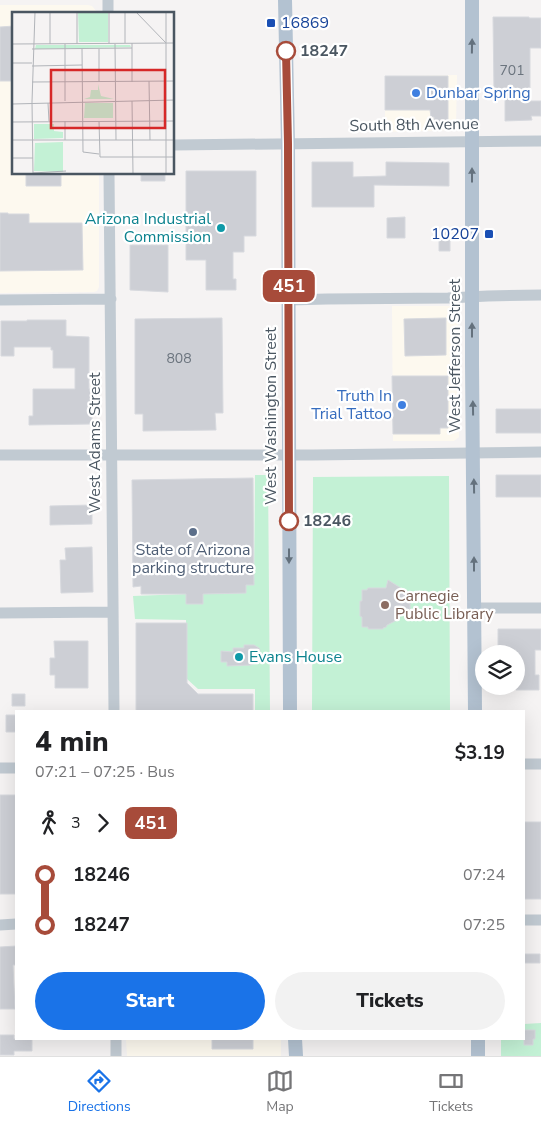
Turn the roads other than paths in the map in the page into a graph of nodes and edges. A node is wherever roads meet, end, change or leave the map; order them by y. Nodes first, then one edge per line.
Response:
1 (285, 0) edge
2 (472, 0) edge
3 (472, 141) junction
4 (541, 141) edge
5 (288, 144) junction
6 (175, 145) edge
7 (109, 175) edge
8 (541, 294) edge
9 (472, 297) junction
10 (110, 299) junction
11 (0, 300) edge
12 (289, 300) junction
13 (474, 452) junction
14 (541, 452) edge
15 (112, 454) junction
16 (0, 455) edge
17 (289, 455) junction
18 (475, 608) junction
19 (541, 608) edge
20 (113, 612) junction
21 (0, 613) edge
22 (114, 710) edge
23 (290, 710) edge
24 (475, 710) edge
25 (525, 764) edge
26 (541, 764) edge
27 (0, 768) edge
28 (15, 768) edge
29 (525, 920) edge
30 (541, 920) edge
31 (0, 924) edge
32 (15, 924) edge
33 (116, 1040) edge
34 (295, 1040) edge
35 (478, 1040) edge
36 (116, 1056) edge
37 (296, 1056) edge
38 (478, 1056) edge

1 - 5 main road, West Washington Street
3 -> 2 main road, West Jefferson Street
3 - 4 street, South 8th Avenue
3 - 5 street, South 8th Avenue
9 -> 3 main road, West Jefferson Street
5 - 6 street, South 8th Avenue
5 - 12 main road, West Washington Street
7 - 10 street, West Adams Street
8 - 9 street
9 - 12 street
13 -> 9 main road, West Jefferson Street
10 - 11 street
10 - 15 street, West Adams Street
12 - 17 main road, West Washington Street
13 - 14 street
13 - 17 street
18 -> 13 main road, West Jefferson Street
15 - 16 street
15 - 17 street
15 - 20 street, West Adams Street
17 -> 23 main road, West Washington Street
18 - 19 street
18 - 24 main road, West Jefferson Street
20 - 21 street
20 - 22 street, West Adams Street
25 - 26 street
27 - 28 street
29 - 30 street
31 - 32 street
33 - 36 street
34 - 37 main road
35 - 38 main road

